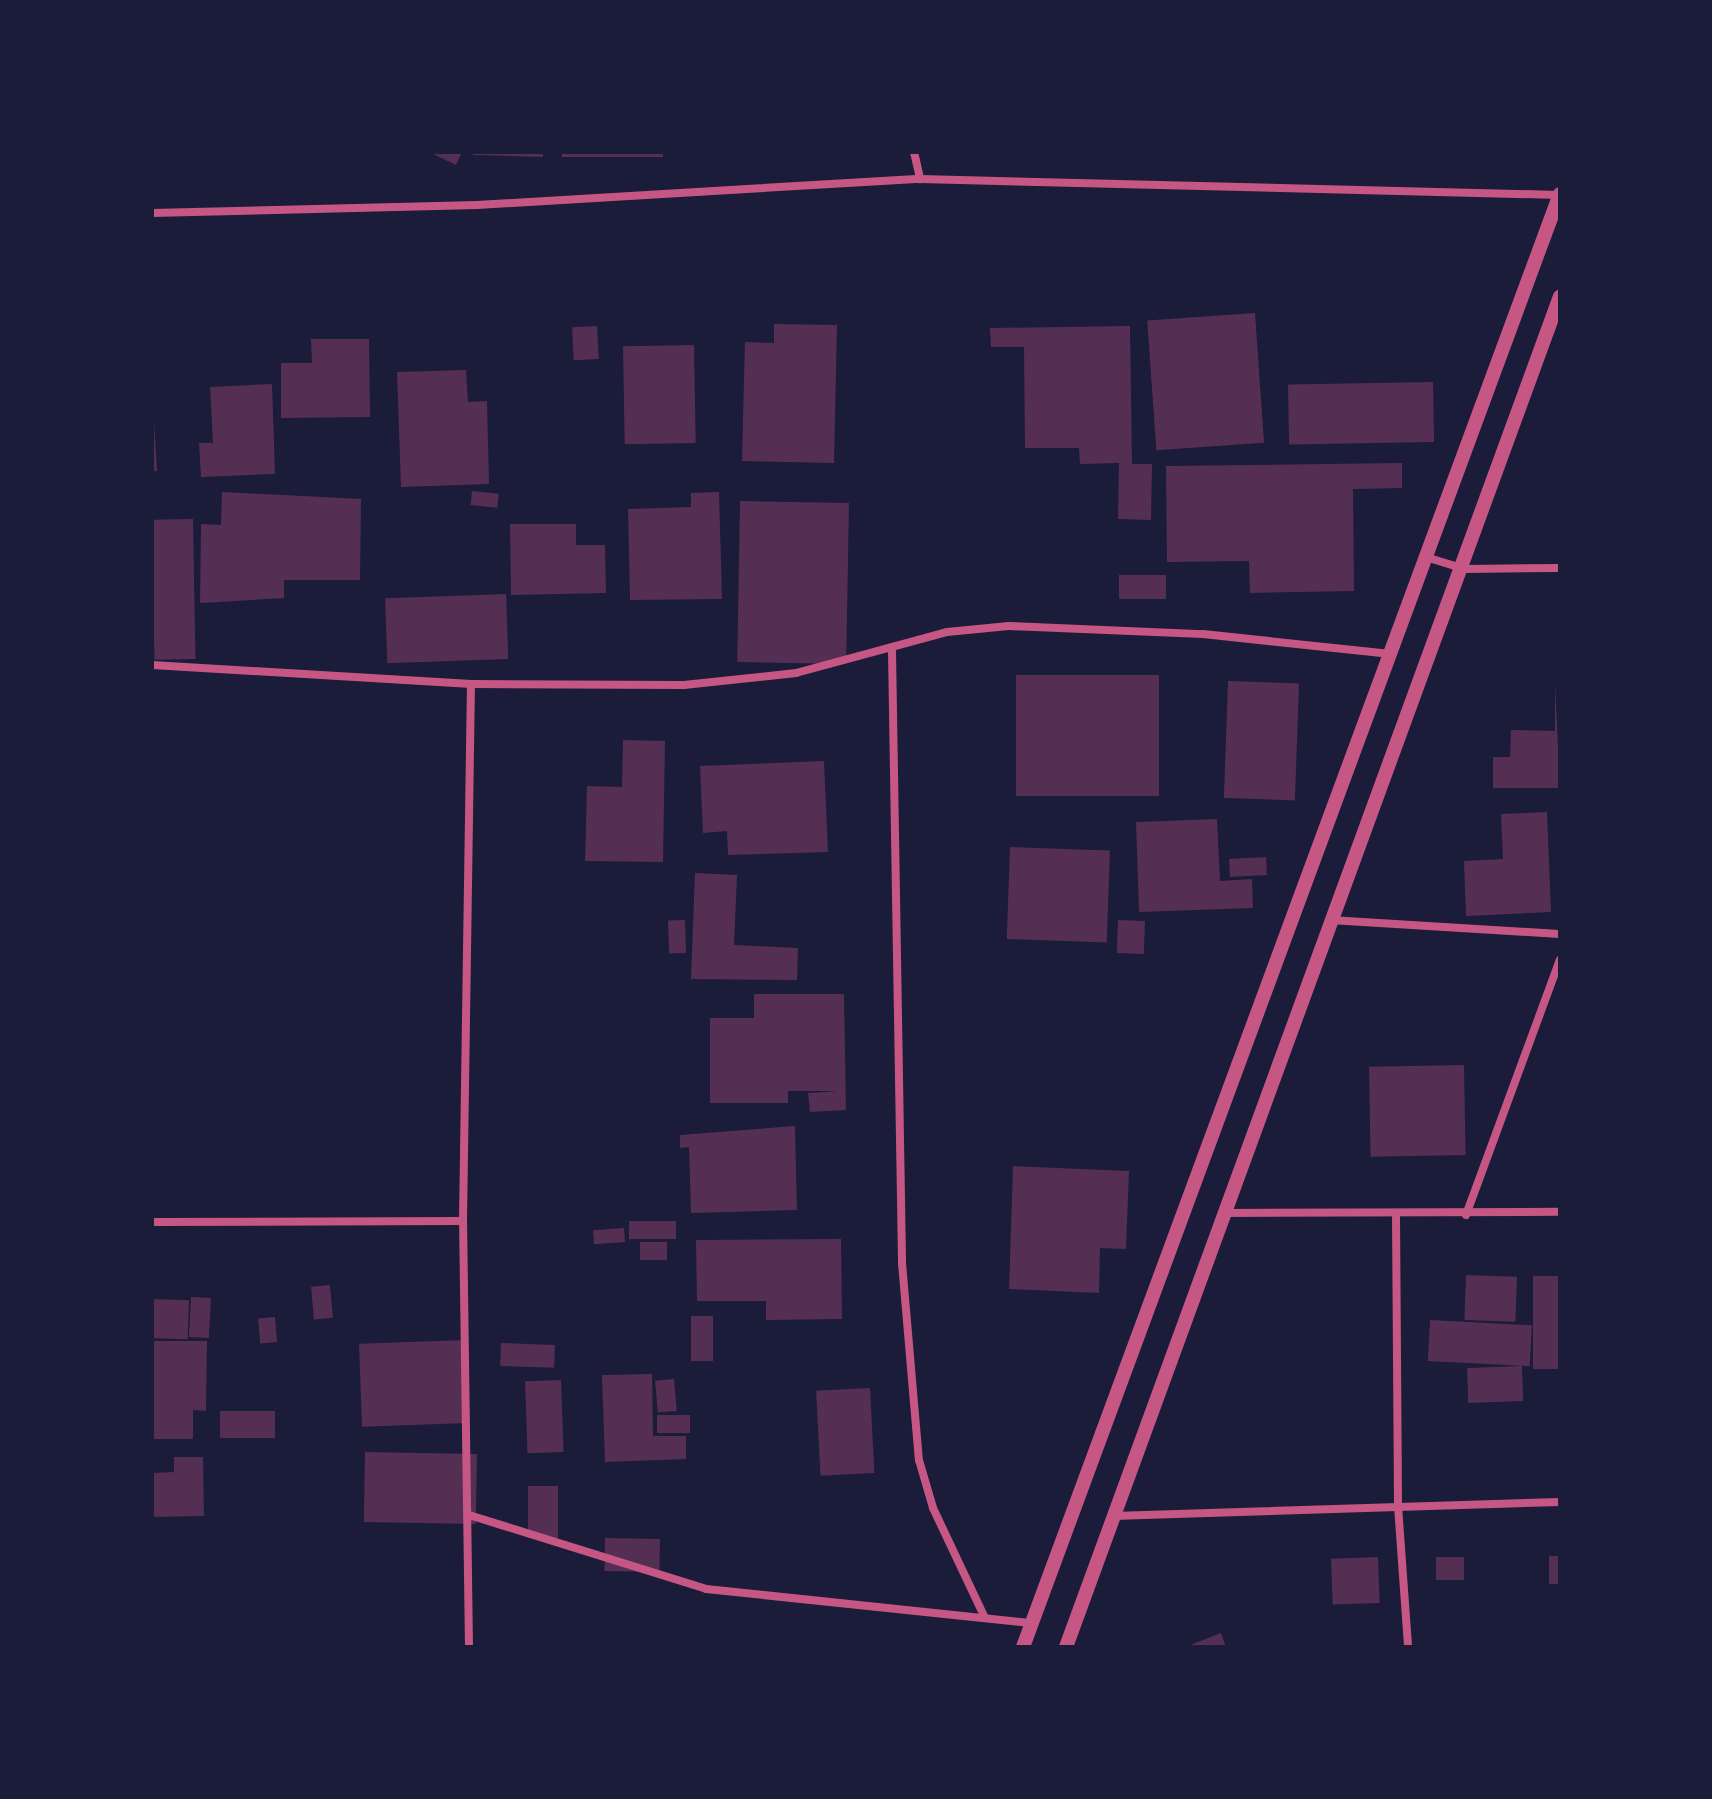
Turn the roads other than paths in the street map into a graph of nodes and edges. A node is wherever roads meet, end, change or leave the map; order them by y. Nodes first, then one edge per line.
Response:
1 (914, 152) edge
2 (920, 179) junction
3 (1560, 195) edge
4 (152, 213) edge
5 (1560, 296) edge
6 (1429, 558) junction
7 (1560, 568) edge
8 (1464, 569) junction
9 (892, 651) junction
10 (1391, 654) junction
11 (152, 665) edge
12 (471, 684) junction
13 (1329, 920) junction
14 (1560, 934) edge
15 (1560, 960) edge
16 (1560, 1212) edge
17 (1224, 1213) junction
18 (1396, 1215) junction
19 (1466, 1215) junction
20 (463, 1221) junction
21 (152, 1222) edge
22 (1560, 1502) edge
23 (1398, 1506) junction
24 (469, 1515) junction
25 (1113, 1516) junction
26 (984, 1616) junction
27 (1032, 1623) junction
28 (469, 1647) edge
29 (1023, 1647) edge
30 (1066, 1647) edge
31 (1408, 1647) edge

1 - 2 street
2 - 3 street
2 - 4 street
3 - 6 street
5 - 8 street
6 - 8 street
6 - 10 street
7 - 8 street
8 - 13 street
9 - 10 street
9 - 12 street
9 - 26 street
10 - 27 street
11 - 12 street
12 - 20 street
13 - 14 street
13 - 17 street
15 - 19 street
16 - 19 street
17 - 18 street
17 - 25 street
18 - 19 street
18 - 23 street
20 - 21 street
20 - 24 street
22 - 23 street
23 - 25 street
23 - 31 street
24 - 26 street
24 - 28 street
25 - 30 street
26 - 27 street
27 - 29 street

